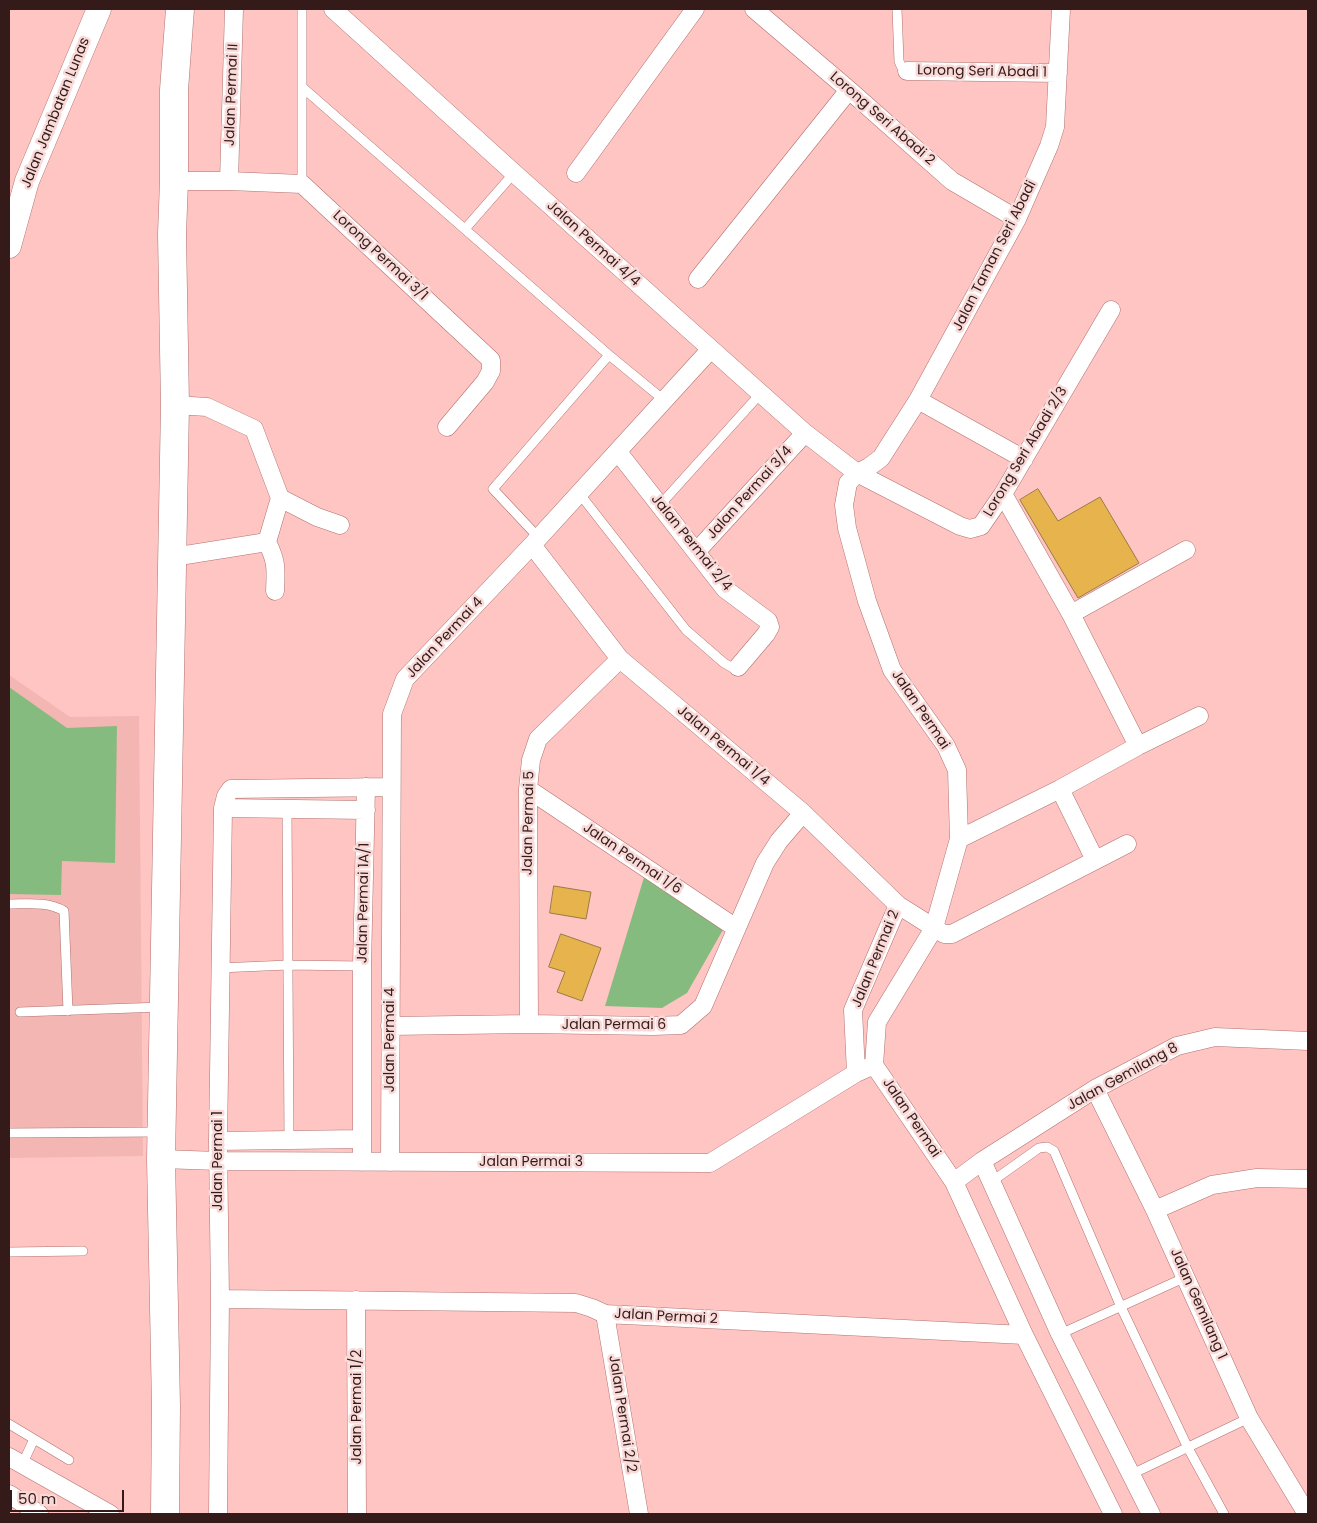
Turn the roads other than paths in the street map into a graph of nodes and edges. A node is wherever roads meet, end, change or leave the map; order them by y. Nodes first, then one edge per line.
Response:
1 (99, 9) edge
2 (180, 9) edge
3 (234, 9) edge
4 (302, 9) edge
5 (333, 9) edge
6 (695, 9) edge
7 (754, 9) edge
8 (897, 9) edge
9 (1061, 9) edge
10 (906, 72) joint
11 (1058, 73) junction
12 (302, 86) junction
13 (849, 90) junction
14 (514, 173) junction
15 (576, 173) dead end
16 (174, 181) junction
17 (229, 181) junction
18 (302, 184) junction
19 (1017, 219) junction
20 (465, 228) junction
21 (9, 246) edge
22 (698, 278) dead end
23 (1110, 310) dead end
24 (710, 350) junction
25 (609, 355) junction
26 (761, 393) junction
27 (918, 400) junction
28 (665, 401) junction
29 (175, 405) junction
30 (447, 428) dead end
31 (804, 433) junction
32 (618, 452) junction
33 (1024, 459) junction
34 (857, 473) junction
35 (579, 493) junction
36 (1003, 494) junction
37 (280, 498) junction
38 (660, 505) junction
39 (340, 525) dead end
40 (535, 541) junction
41 (267, 542) junction
42 (1186, 550) dead end
43 (696, 552) junction
44 (173, 557) junction
45 (274, 592) dead end
46 (1072, 614) junction
47 (620, 659) junction
48 (738, 667) joint
49 (1199, 716) dead end
50 (1138, 746) junction
51 (391, 786) junction
52 (366, 787) junction
53 (528, 789) junction
54 (1060, 789) junction
55 (223, 808) junction
56 (287, 809) junction
57 (366, 810) junction
58 (803, 813) junction
59 (958, 839) junction
60 (1127, 844) dead end
61 (1095, 860) junction
62 (9, 904) edge
63 (898, 905) junction
64 (736, 928) junction
65 (934, 928) junction
66 (288, 965) junction
67 (362, 966) junction
68 (219, 968) junction
69 (164, 1007) junction
70 (68, 1011) junction
71 (20, 1012) dead end
72 (528, 1024) junction
73 (390, 1026) junction
74 (1308, 1040) edge
75 (874, 1065) junction
76 (856, 1073) junction
77 (1095, 1089) junction
78 (161, 1132) junction
79 (9, 1133) edge
80 (361, 1139) junction
81 (289, 1140) junction
82 (218, 1141) junction
83 (161, 1159) junction
84 (982, 1161) junction
85 (218, 1162) junction
86 (362, 1162) junction
87 (390, 1162) junction
88 (1308, 1179) edge
89 (954, 1182) junction
90 (991, 1182) junction
91 (1155, 1210) junction
92 (84, 1251) dead end
93 (9, 1252) edge
94 (1186, 1277) junction
95 (220, 1299) junction
96 (356, 1300) junction
97 (1121, 1307) junction
98 (605, 1314) junction
99 (1060, 1334) junction
100 (1024, 1335) junction
101 (1249, 1418) junction
102 (9, 1424) edge
103 (34, 1439) junction
104 (1188, 1448) junction
105 (70, 1460) dead end
106 (15, 1461) edge
107 (1130, 1476) junction
108 (9, 1494) edge
109 (39, 1514) edge
110 (110, 1514) edge
111 (165, 1514) edge
112 (218, 1514) edge
113 (357, 1514) edge
114 (638, 1514) edge
115 (1113, 1514) edge
116 (1151, 1514) edge
117 (1224, 1514) edge
118 (1307, 1514) edge

1 - 21 main road, Jalan Jambatan Lunas
2 - 16 main road
3 - 17 street, Jalan Permai II
4 - 12 lane
5 - 14 street, Jalan Permai 4/4
6 - 15 street
7 - 13 street, Lorong Seri Abadi 2
8 - 10 lane
9 - 11 street, Jalan Taman Seri Abadi
10 - 11 street, Lorong Seri Abadi 1
11 - 19 street, Jalan Taman Seri Abadi
12 - 18 lane
12 - 20 lane
13 - 19 street, Lorong Seri Abadi 2
13 - 22 street
14 - 20 lane
14 - 24 street, Jalan Permai 4/4
16 - 17 street
16 - 29 main road
17 - 18 street
18 - 30 street, Lorong Permai 3/1
19 - 27 street, Jalan Taman Seri Abadi
20 - 25 lane
23 - 33 street, Lorong Seri Abadi 2/3
24 - 26 street, Jalan Permai 4/4
24 - 28 street, Jalan Permai 4
25 - 28 lane
25 - 40 lane
26 - 31 street, Jalan Permai 4/4
26 - 38 lane
27 - 33 street
27 - 34 street, Jalan Taman Seri Abadi
28 - 32 street, Jalan Permai 4
29 - 37 street
29 - 44 main road
31 - 34 street, Jalan Permai 4/4
31 - 43 street, Jalan Permai 3/4
32 - 35 street, Jalan Permai 4
32 - 38 street, Jalan Permai 2/4
33 - 36 street, Lorong Seri Abadi 2/3
34 - 36 street, Lorong Seri Abadi 2/3
34 - 59 street, Jalan Permai
35 - 40 street, Jalan Permai 4
35 - 48 lane
36 - 46 street
37 - 39 street
37 - 41 street
38 - 43 street, Jalan Permai 2/4
40 - 47 street, Jalan Permai 1/4
40 - 51 street, Jalan Permai 4
41 - 44 street
41 - 45 street
42 - 46 street
43 - 48 street, Jalan Permai 2/4
44 - 69 main road
46 - 50 street
47 - 53 street, Jalan Permai 5
47 - 58 street, Jalan Permai 1/4
49 - 50 street
50 - 54 street
51 - 52 street
51 - 73 street, Jalan Permai 4
52 - 55 street
52 - 57 street, Jalan Permai 1A/1
53 - 64 street, Jalan Permai 1/6
53 - 72 street, Jalan Permai 5
54 - 59 street
54 - 61 street
55 - 56 street
55 - 68 street, Jalan Permai 1
56 - 57 street
56 - 66 lane
57 - 67 street, Jalan Permai 1A/1
58 - 63 street, Jalan Permai 1/4
58 - 64 street, Jalan Permai 6
59 - 65 street, Jalan Permai
60 - 61 street
61 - 65 street
62 - 70 lane
63 - 65 street, Jalan Permai 1/4
63 - 76 street, Jalan Permai 2
64 - 72 street, Jalan Permai 6
65 - 75 street, Jalan Permai
66 - 67 lane
66 - 68 lane
66 - 81 lane
67 - 80 street, Jalan Permai 1A/1
68 - 82 street, Jalan Permai 1
69 - 70 lane
69 - 78 main road
70 - 71 lane
72 - 73 street, Jalan Permai 6
73 - 87 street, Jalan Permai 4
74 - 77 street, Jalan Gemilang 8
75 - 76 street, Jalan Permai 3
75 - 89 street, Jalan Permai
76 - 87 street, Jalan Permai 3
77 - 84 street, Jalan Gemilang 8
77 - 91 street, Jalan Gemilang 1
78 - 79 lane
78 - 83 main road
80 - 81 street
80 - 86 street, Jalan Permai 1A/1
81 - 82 street
82 - 85 street, Jalan Permai 1
83 - 85 street, Jalan Permai 3
83 - 111 main road
84 - 89 street, Jalan Gemilang 8
84 - 90 street
85 - 86 street, Jalan Permai 3
85 - 95 street, Jalan Permai 1
86 - 87 street, Jalan Permai 3
88 - 91 street
89 - 100 street, Jalan Permai
90 - 97 lane
90 - 99 street
91 - 94 street, Jalan Gemilang 1
92 - 93 lane
94 - 97 lane
94 - 101 street, Jalan Gemilang 1
95 - 96 street, Jalan Permai 2
95 - 112 street, Jalan Permai 1
96 - 98 street, Jalan Permai 2
96 - 113 street, Jalan Permai 1/2
97 - 99 lane
97 - 104 lane
98 - 100 street, Jalan Permai 2
98 - 114 street, Jalan Permai 2/2
99 - 107 street
100 - 115 street, Jalan Permai
101 - 104 lane
101 - 118 street, Jalan Gemilang 1
102 - 103 lane
103 - 105 lane
103 - 106 lane
104 - 107 lane
104 - 117 lane
106 - 110 street
107 - 116 street
108 - 109 street

